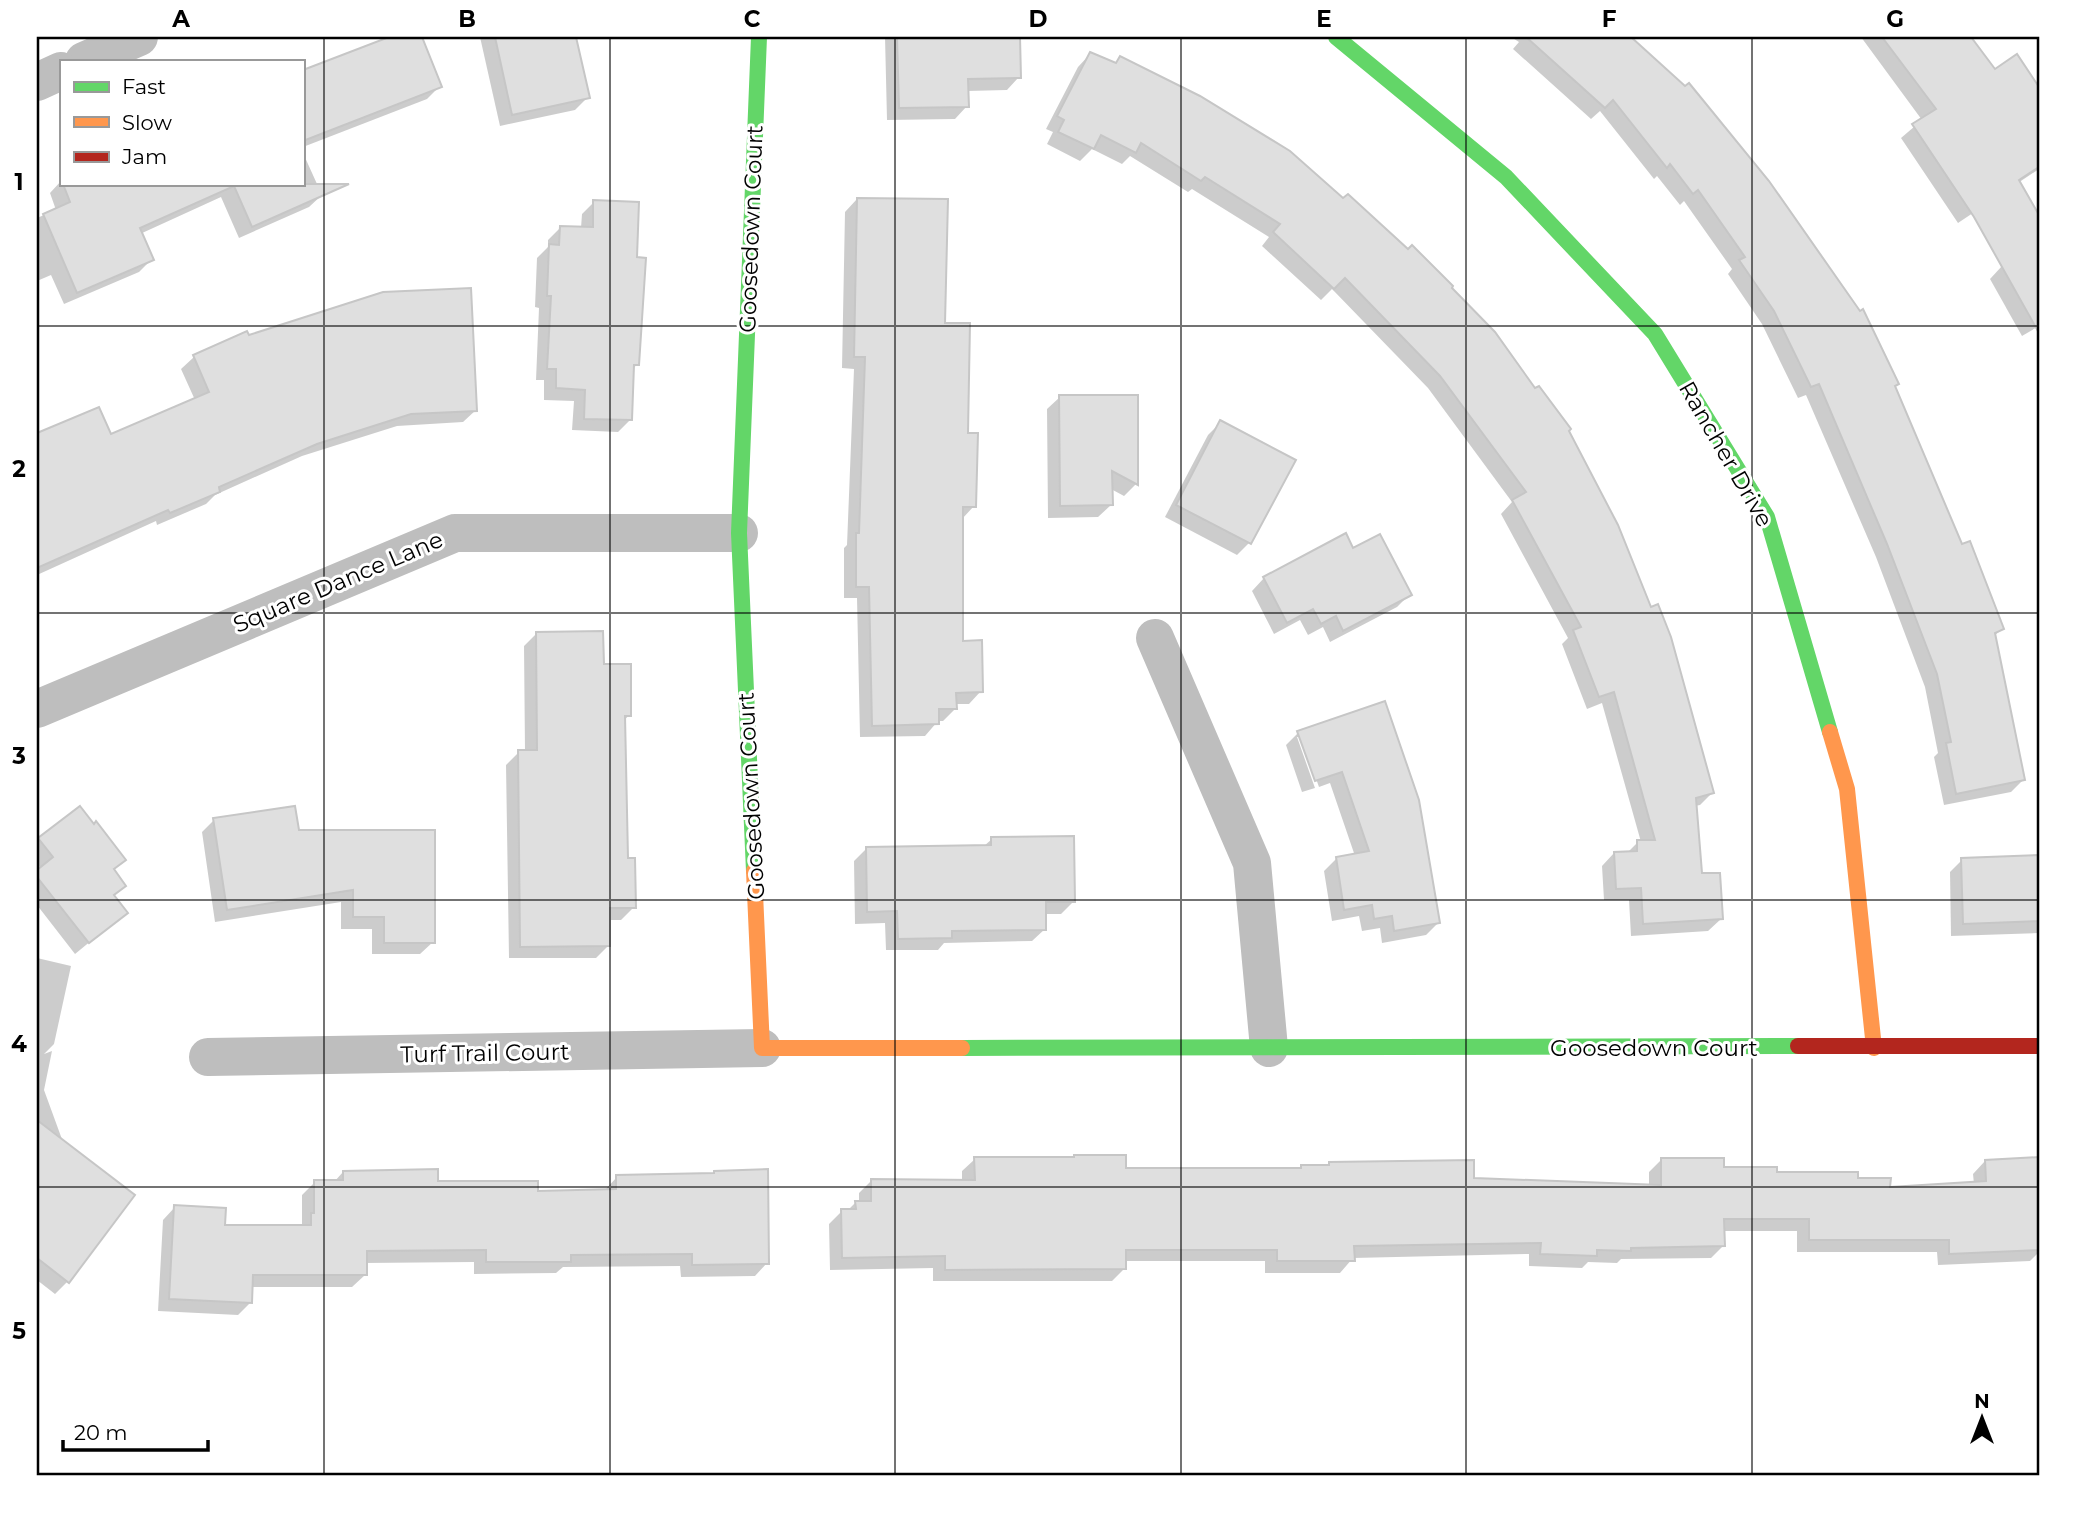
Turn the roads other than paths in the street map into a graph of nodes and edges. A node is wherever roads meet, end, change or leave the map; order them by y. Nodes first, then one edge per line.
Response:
1 (139, 37) edge
2 (759, 37) edge
3 (1336, 37) edge
4 (86, 60) edge
5 (60, 71) edge
6 (37, 82) edge
7 (739, 533) junction
8 (1155, 638) dead end
9 (37, 709) edge
10 (2039, 1046) edge
11 (762, 1048) junction
12 (1269, 1048) junction
13 (1874, 1048) junction
14 (208, 1058) dead end

1 - 4 street
2 - 7 street, Goosedown Court
3 - 13 street, Rancher Drive
5 - 6 street
7 - 9 street, Square Dance Lane
7 - 11 street, Goosedown Court
8 - 12 street
10 - 13 street, Goosedown Court
11 - 12 street, Goosedown Court
11 - 14 street, Turf Trail Court
12 - 13 street, Goosedown Court

